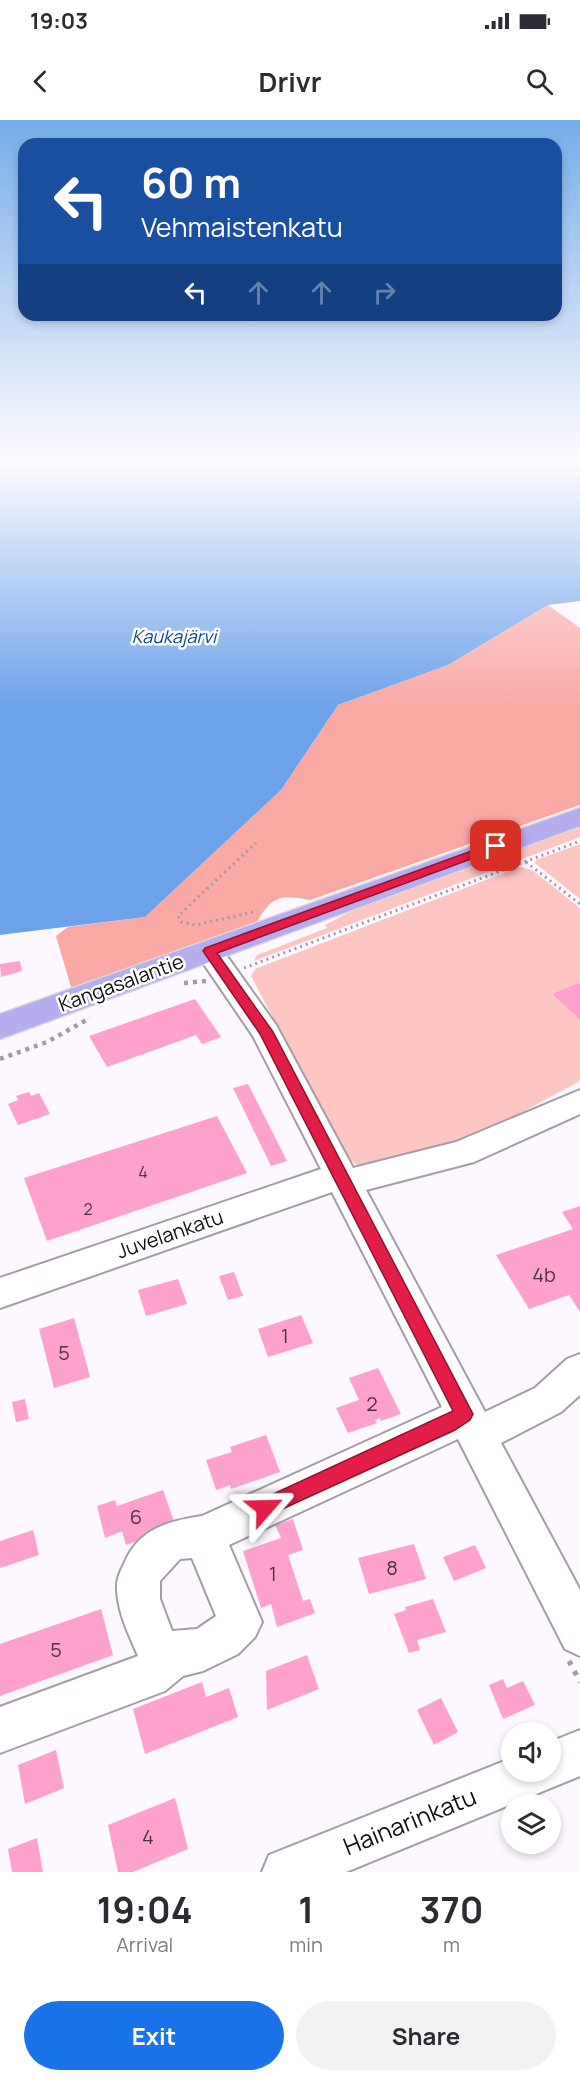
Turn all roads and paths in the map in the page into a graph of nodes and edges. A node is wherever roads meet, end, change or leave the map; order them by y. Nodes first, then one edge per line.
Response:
1 (580, 816) edge
2 (580, 841) edge
3 (256, 843) dead end
4 (526, 861) junction
5 (580, 904) edge
6 (260, 910) dead end
7 (313, 931) dead end
8 (321, 939) junction
9 (217, 962) junction
10 (174, 984) dead end
11 (95, 1014) dead end
12 (0, 1027) edge
13 (0, 1059) edge
14 (580, 1101) edge
15 (342, 1178) junction
16 (0, 1293) edge
17 (580, 1371) edge
18 (470, 1425) junction
19 (204, 1536) junction
20 (580, 1634) edge
21 (173, 1656) junction
22 (0, 1730) edge
23 (580, 1753) edge
24 (561, 1761) edge
25 (510, 1782) edge
26 (286, 1872) edge

1 - 9 main road, Kangasalantie
2 - 4 path
3 - 6 path
4 - 5 path
4 - 8 path
7 - 8 path
8 - 9 path
9 - 10 path
9 - 12 main road, Kangasalantie
9 - 15 street
11 - 13 path
14 - 15 street, Juvelankatu
15 - 16 street, Juvelankatu
15 - 18 street
17 - 18 street
18 - 19 street
18 - 20 street
19 - 21 street
19 - 21 street
21 - 22 street
23 - 24 street
25 - 26 street, Hainarinkatu

